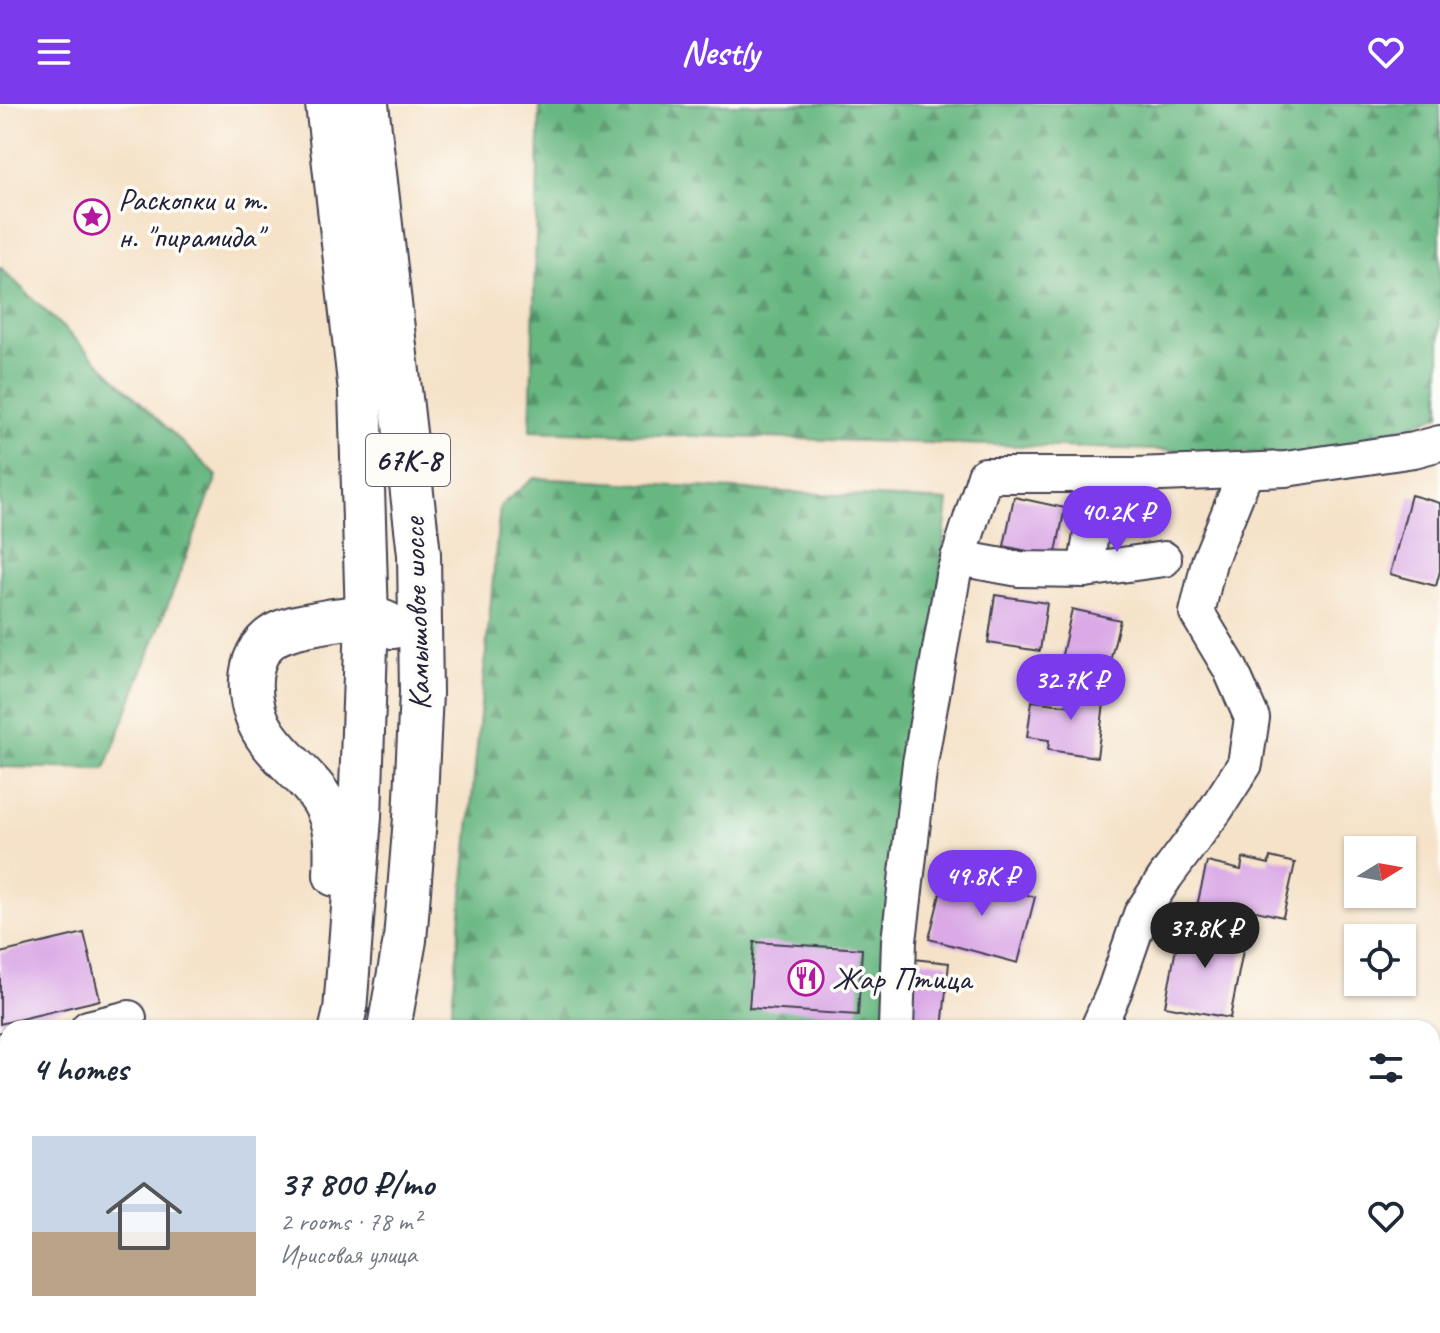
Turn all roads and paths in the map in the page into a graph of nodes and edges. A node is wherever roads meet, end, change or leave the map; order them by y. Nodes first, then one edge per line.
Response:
1 (327, 104) edge
2 (367, 104) edge
3 (1440, 443) edge
4 (1246, 471) junction
5 (1092, 529) dead end
6 (958, 558) junction
7 (1164, 559) dead end
8 (1085, 570) junction
9 (367, 618) junction
10 (415, 818) junction
11 (129, 1018) dead end
12 (121, 1020) edge
13 (343, 1020) edge
14 (390, 1020) edge
15 (896, 1020) edge
16 (1102, 1020) edge

1 - 9 main road, Камышовое шоссе / 67К-8
2 - 10 main road, Камышовое шоссе / 67К-8
3 - 4 street
4 - 6 street
4 - 16 street
5 - 8 street
6 - 8 street
6 - 15 street
7 - 8 street
9 - 10 main road
9 - 13 main road, Камышовое шоссе / 67К-8
9 - 13 main road
10 - 14 main road, Камышовое шоссе / 67К-8
11 - 12 street

